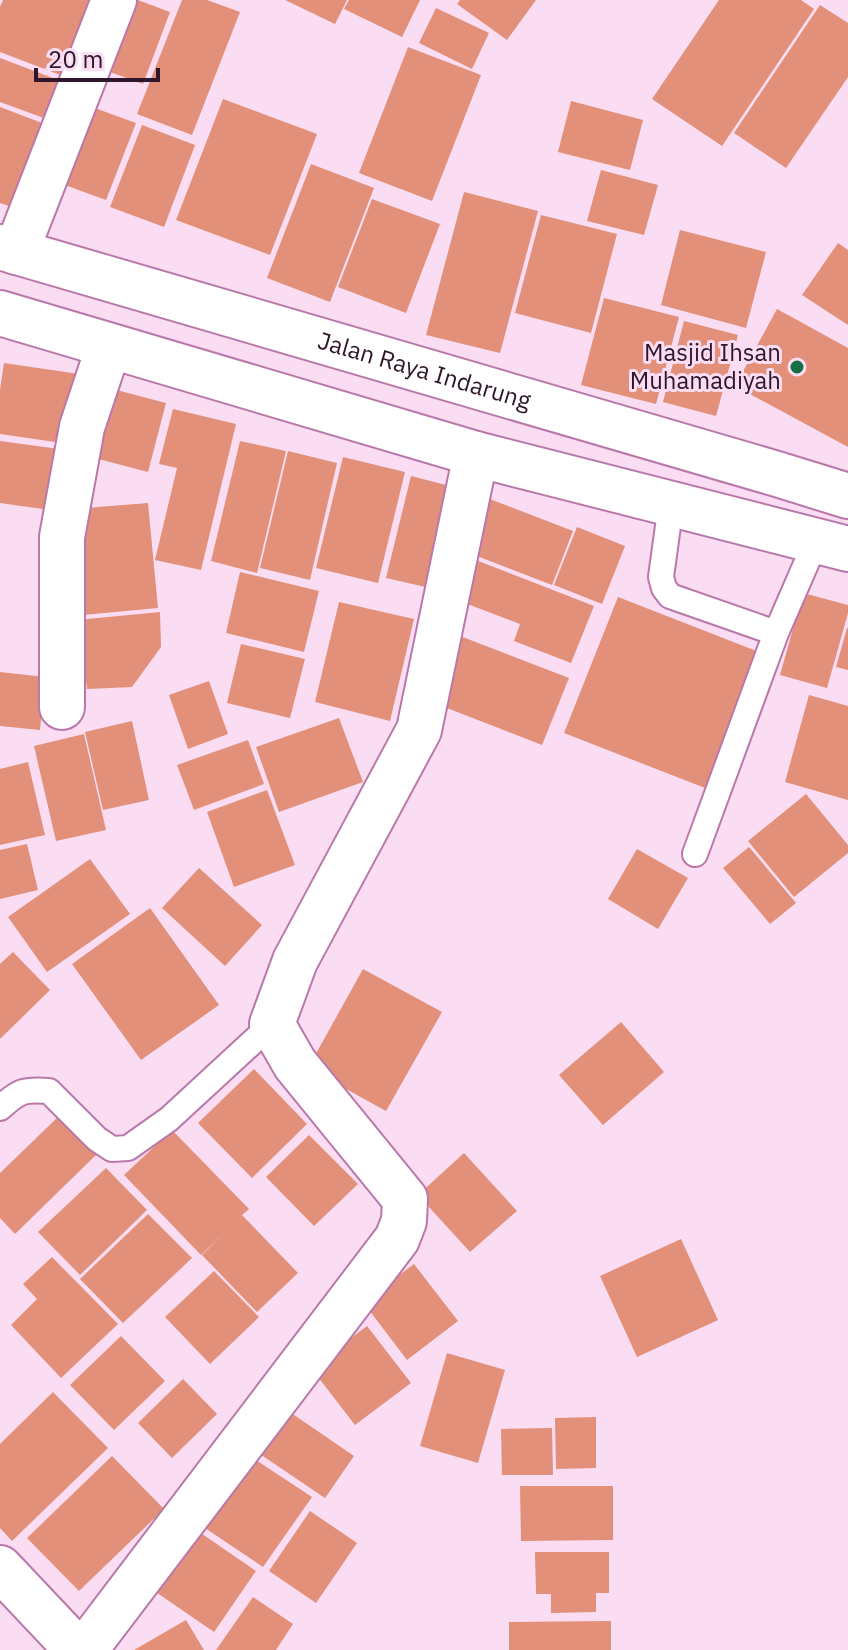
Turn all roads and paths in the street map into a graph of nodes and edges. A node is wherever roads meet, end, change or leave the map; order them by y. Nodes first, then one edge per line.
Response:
1 (114, 0) edge
2 (8, 249) edge
3 (0, 313) edge
4 (109, 346) junction
5 (476, 454) junction
6 (848, 496) edge
7 (671, 504) junction
8 (832, 545) edge
9 (776, 633) junction
10 (62, 707) dead end
11 (695, 854) dead end
12 (272, 1024) junction
13 (0, 1108) edge
14 (0, 1568) edge
15 (73, 1645) edge

1 - 2 main road
2 - 6 main road, Jalan Raya Indarung
3 - 4 main road
4 - 5 main road
4 - 10 main road
5 - 7 main road
5 - 12 main road
7 - 8 main road
7 - 9 lane
8 - 9 lane
9 - 11 lane
12 - 13 lane
12 - 15 main road
14 - 15 main road

